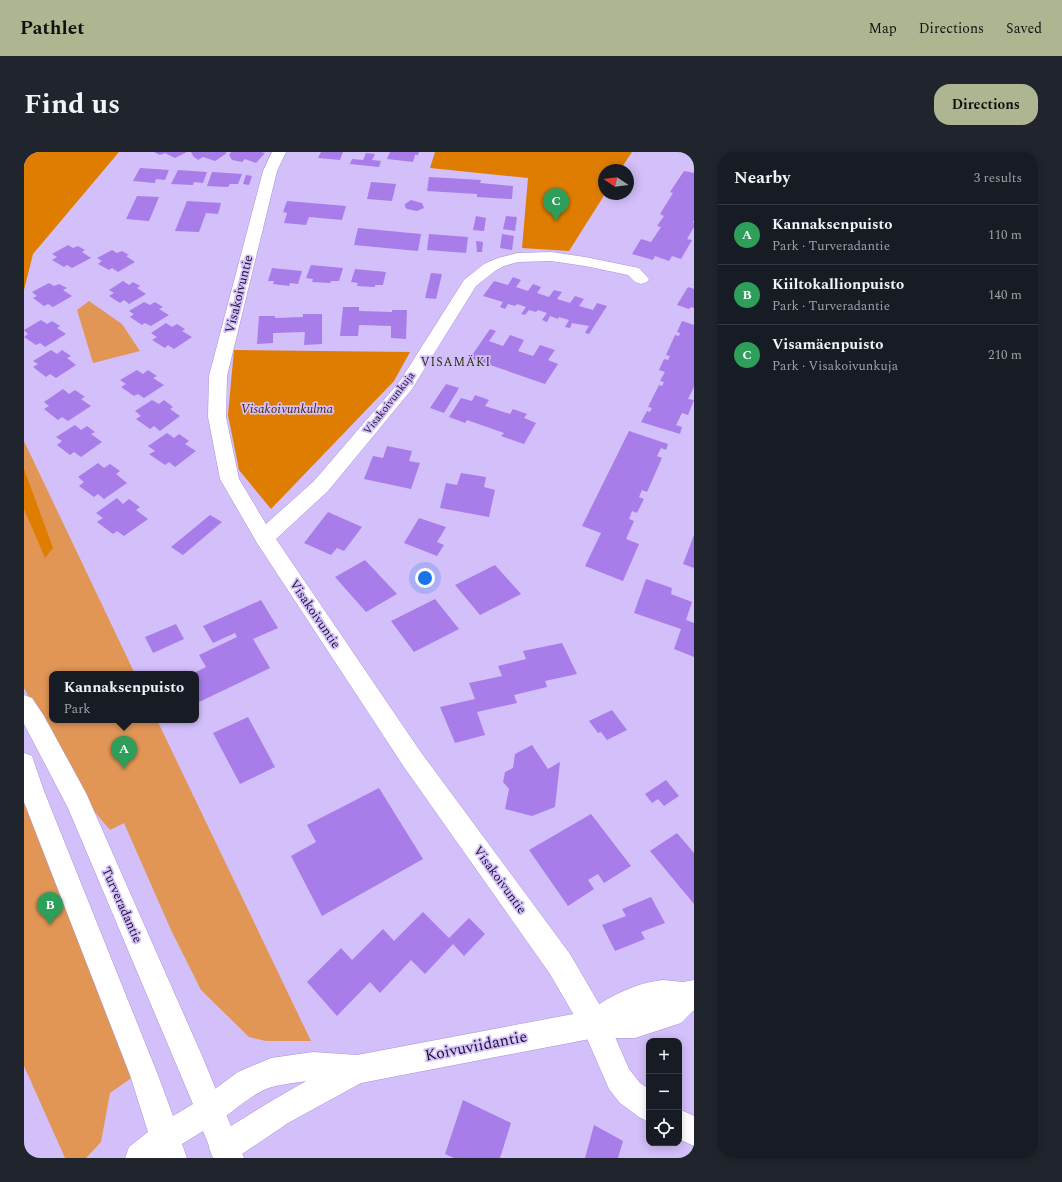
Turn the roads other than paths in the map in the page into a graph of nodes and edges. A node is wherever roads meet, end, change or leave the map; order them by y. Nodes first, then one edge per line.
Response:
1 (279, 152) edge
2 (641, 279) dead end
3 (264, 538) junction
4 (24, 705) edge
5 (24, 764) edge
6 (691, 995) edge
7 (595, 1024) junction
8 (357, 1069) junction
9 (646, 1105) edge
10 (210, 1110) junction
11 (682, 1125) edge
12 (694, 1131) edge
13 (168, 1148) edge
14 (221, 1155) edge
15 (140, 1158) edge

1 - 3 street, Visakoivuntie
2 - 3 street, Visakoivunkuja
3 - 7 street, Visakoivuntie
4 - 10 street, Turveradantie
5 - 13 street
6 - 7 street, Koivuviidantie
7 - 8 street, Koivuviidantie
7 - 9 street, Visakoivuntie
8 - 10 street, Koivuviidantie
8 - 14 street, Koivuviidantie
10 - 13 street, Koivuviidantie
10 - 14 street, Turveradantie
11 - 12 street
13 - 15 street, Koivuviidantie

